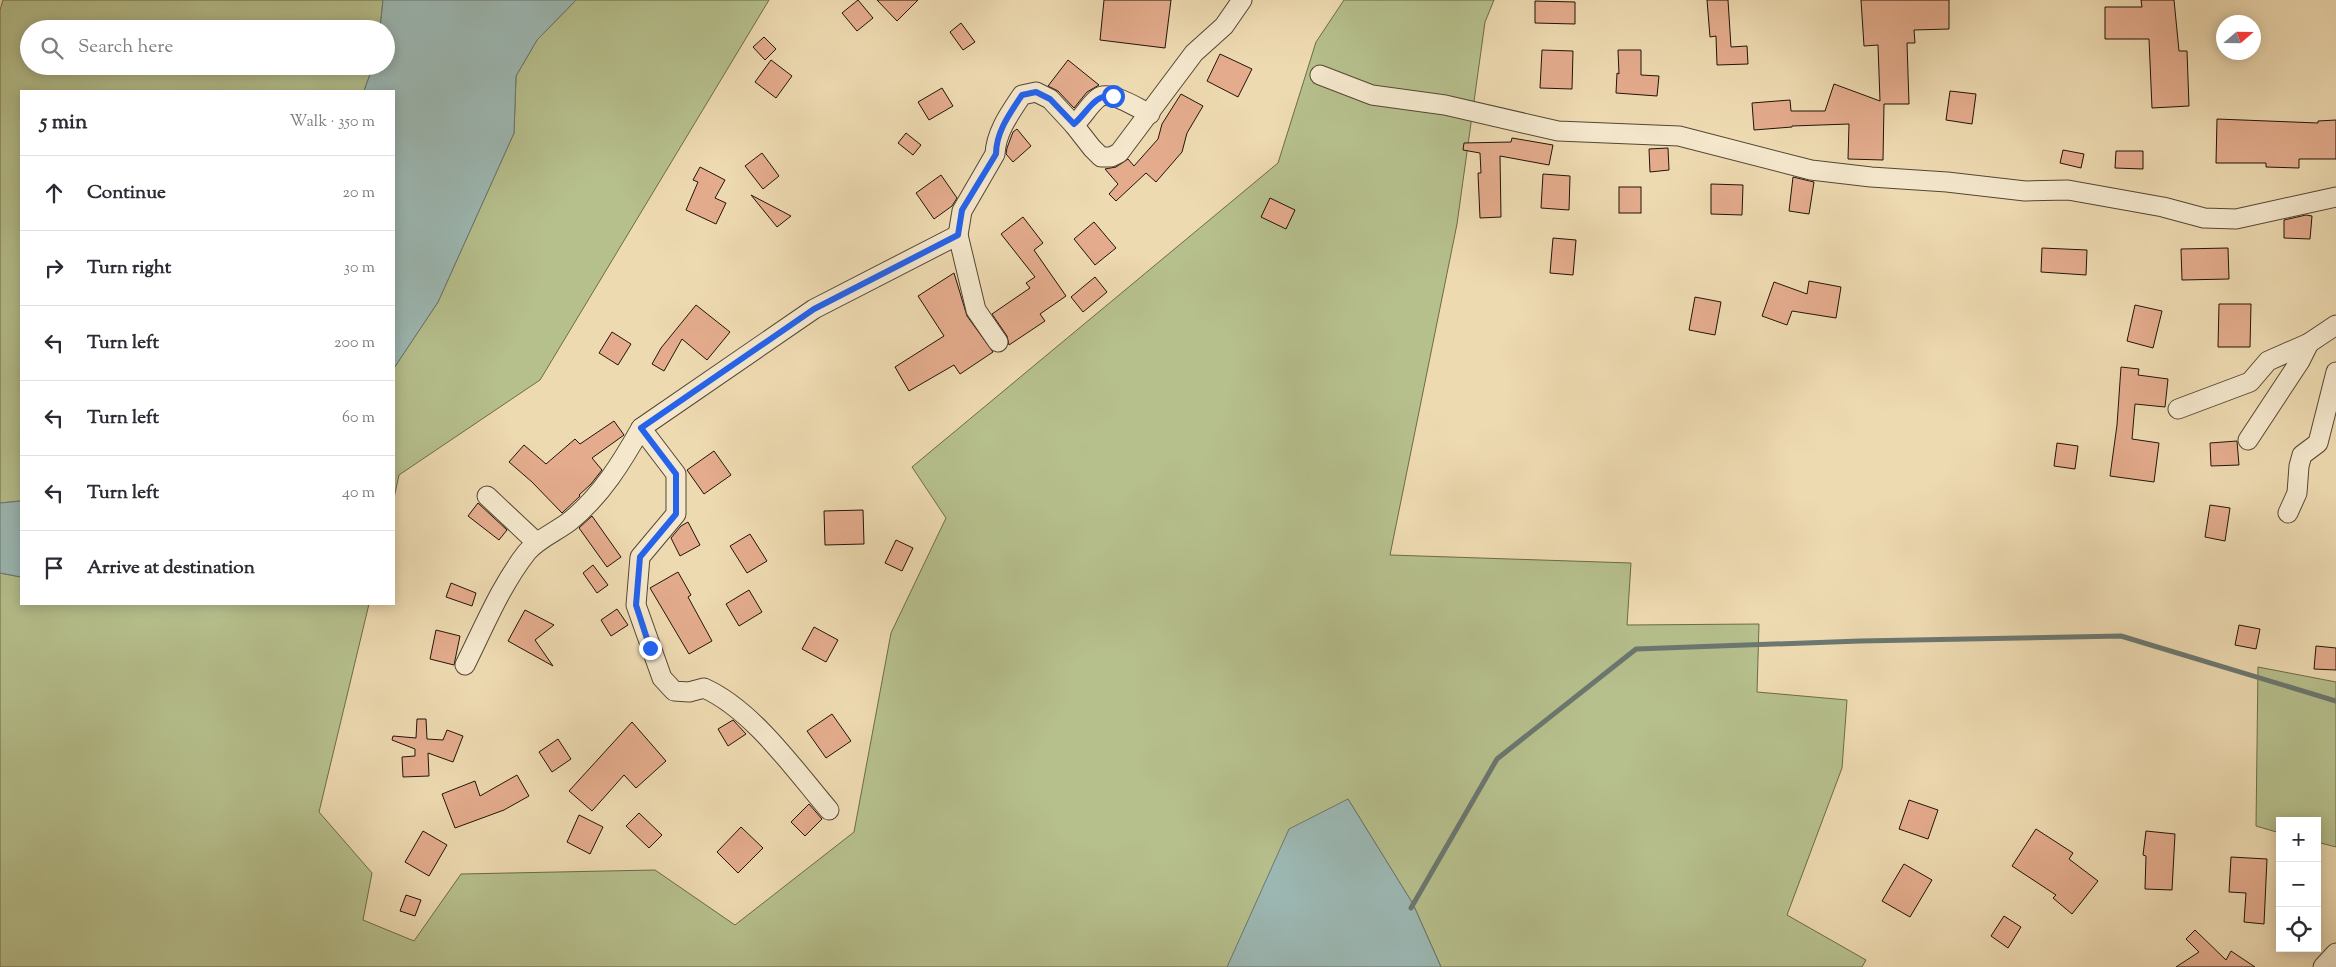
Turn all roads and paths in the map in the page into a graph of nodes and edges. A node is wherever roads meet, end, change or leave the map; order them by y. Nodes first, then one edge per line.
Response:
1 (1242, 0) edge
2 (1320, 75) dead end
3 (1150, 114) junction
4 (1074, 124) junction
5 (2336, 197) edge
6 (958, 235) junction
7 (2336, 325) edge
8 (998, 342) dead end
9 (2309, 343) junction
10 (2336, 372) edge
11 (2178, 409) dead end
12 (641, 428) junction
13 (2248, 440) dead end
14 (487, 496) dead end
15 (2288, 513) dead end
16 (536, 542) junction
17 (465, 665) dead end
18 (828, 810) dead end
19 (2336, 954) edge
20 (2323, 967) edge

1 - 3 street
2 - 5 street
3 - 4 street
3 - 4 street
4 - 6 street
6 - 8 street
6 - 12 street
7 - 9 street
9 - 11 street
9 - 13 street
10 - 15 street
12 - 16 street
12 - 18 street
14 - 16 street
16 - 17 street
19 - 20 street

